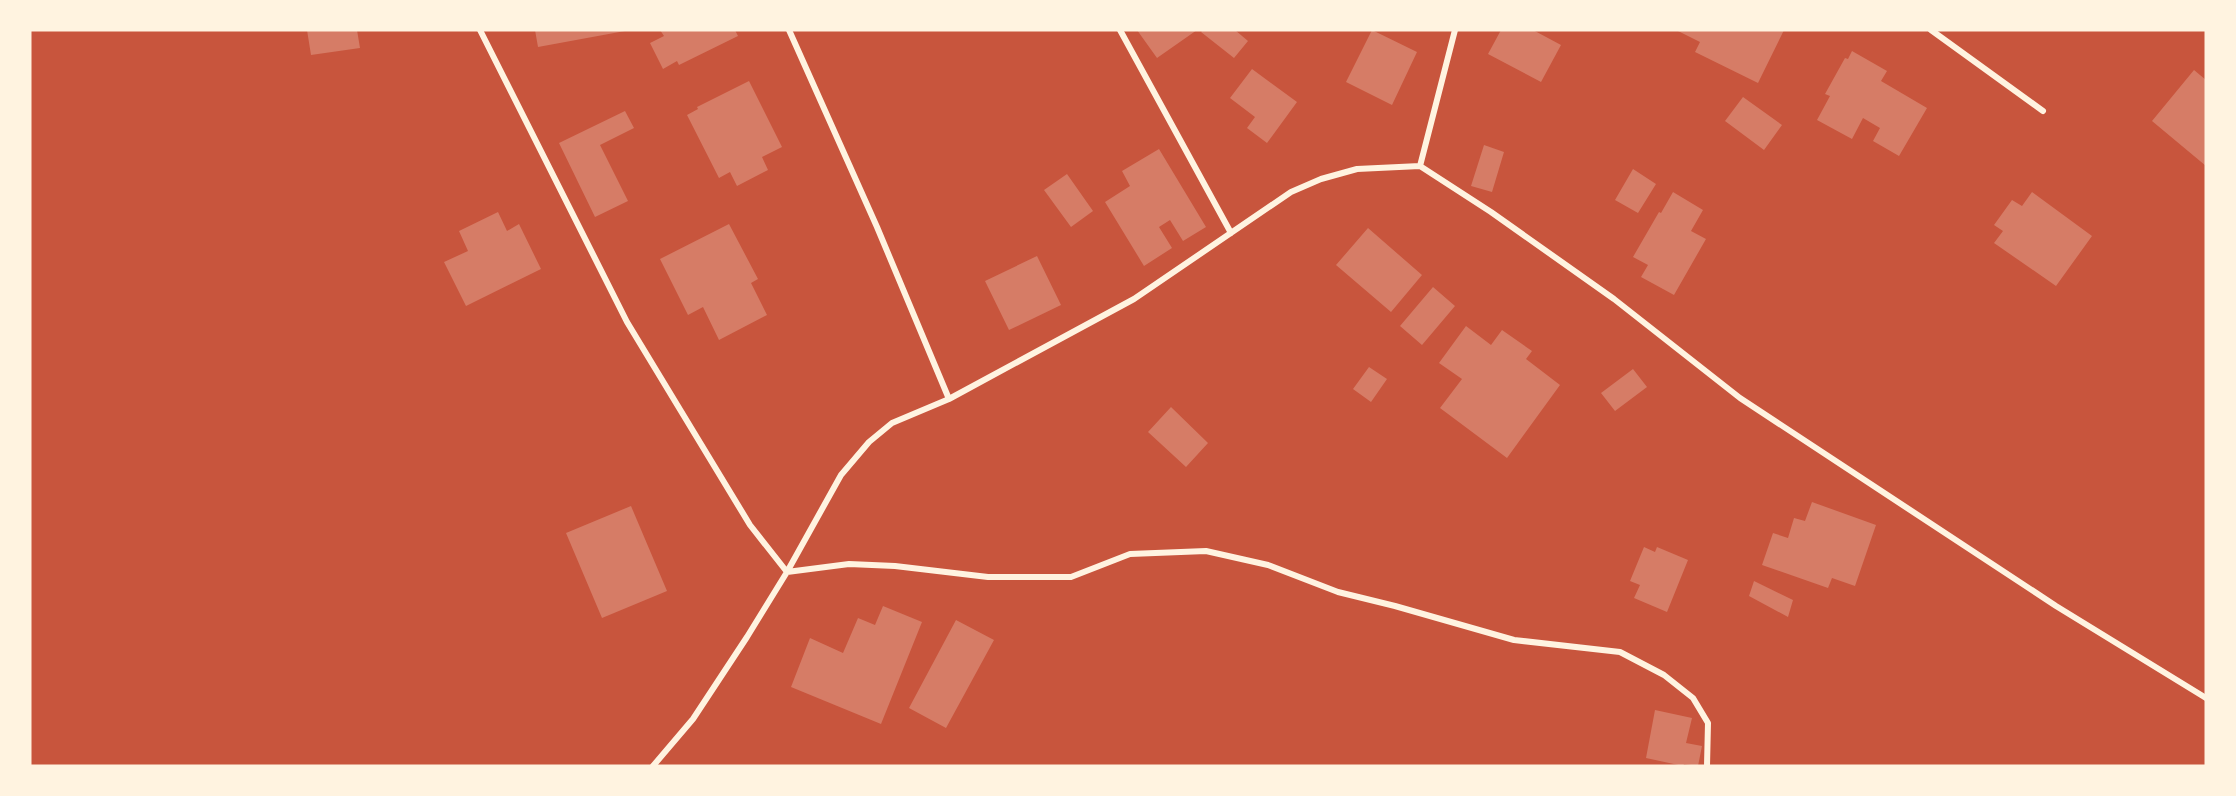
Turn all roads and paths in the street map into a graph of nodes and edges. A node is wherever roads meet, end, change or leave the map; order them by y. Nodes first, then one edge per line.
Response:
1 (480, 30) edge
2 (789, 30) edge
3 (1120, 30) edge
4 (1455, 30) edge
5 (1931, 30) edge
6 (2043, 111) dead end
7 (1420, 166) junction
8 (1231, 233) junction
9 (949, 399) junction
10 (787, 572) junction
11 (2206, 698) edge
12 (653, 766) edge
13 (1707, 766) edge

1 - 10 street
2 - 9 street
3 - 8 street
4 - 7 street
5 - 6 street
7 - 8 street
7 - 11 street
8 - 9 street
9 - 10 street
10 - 12 street
10 - 13 street

